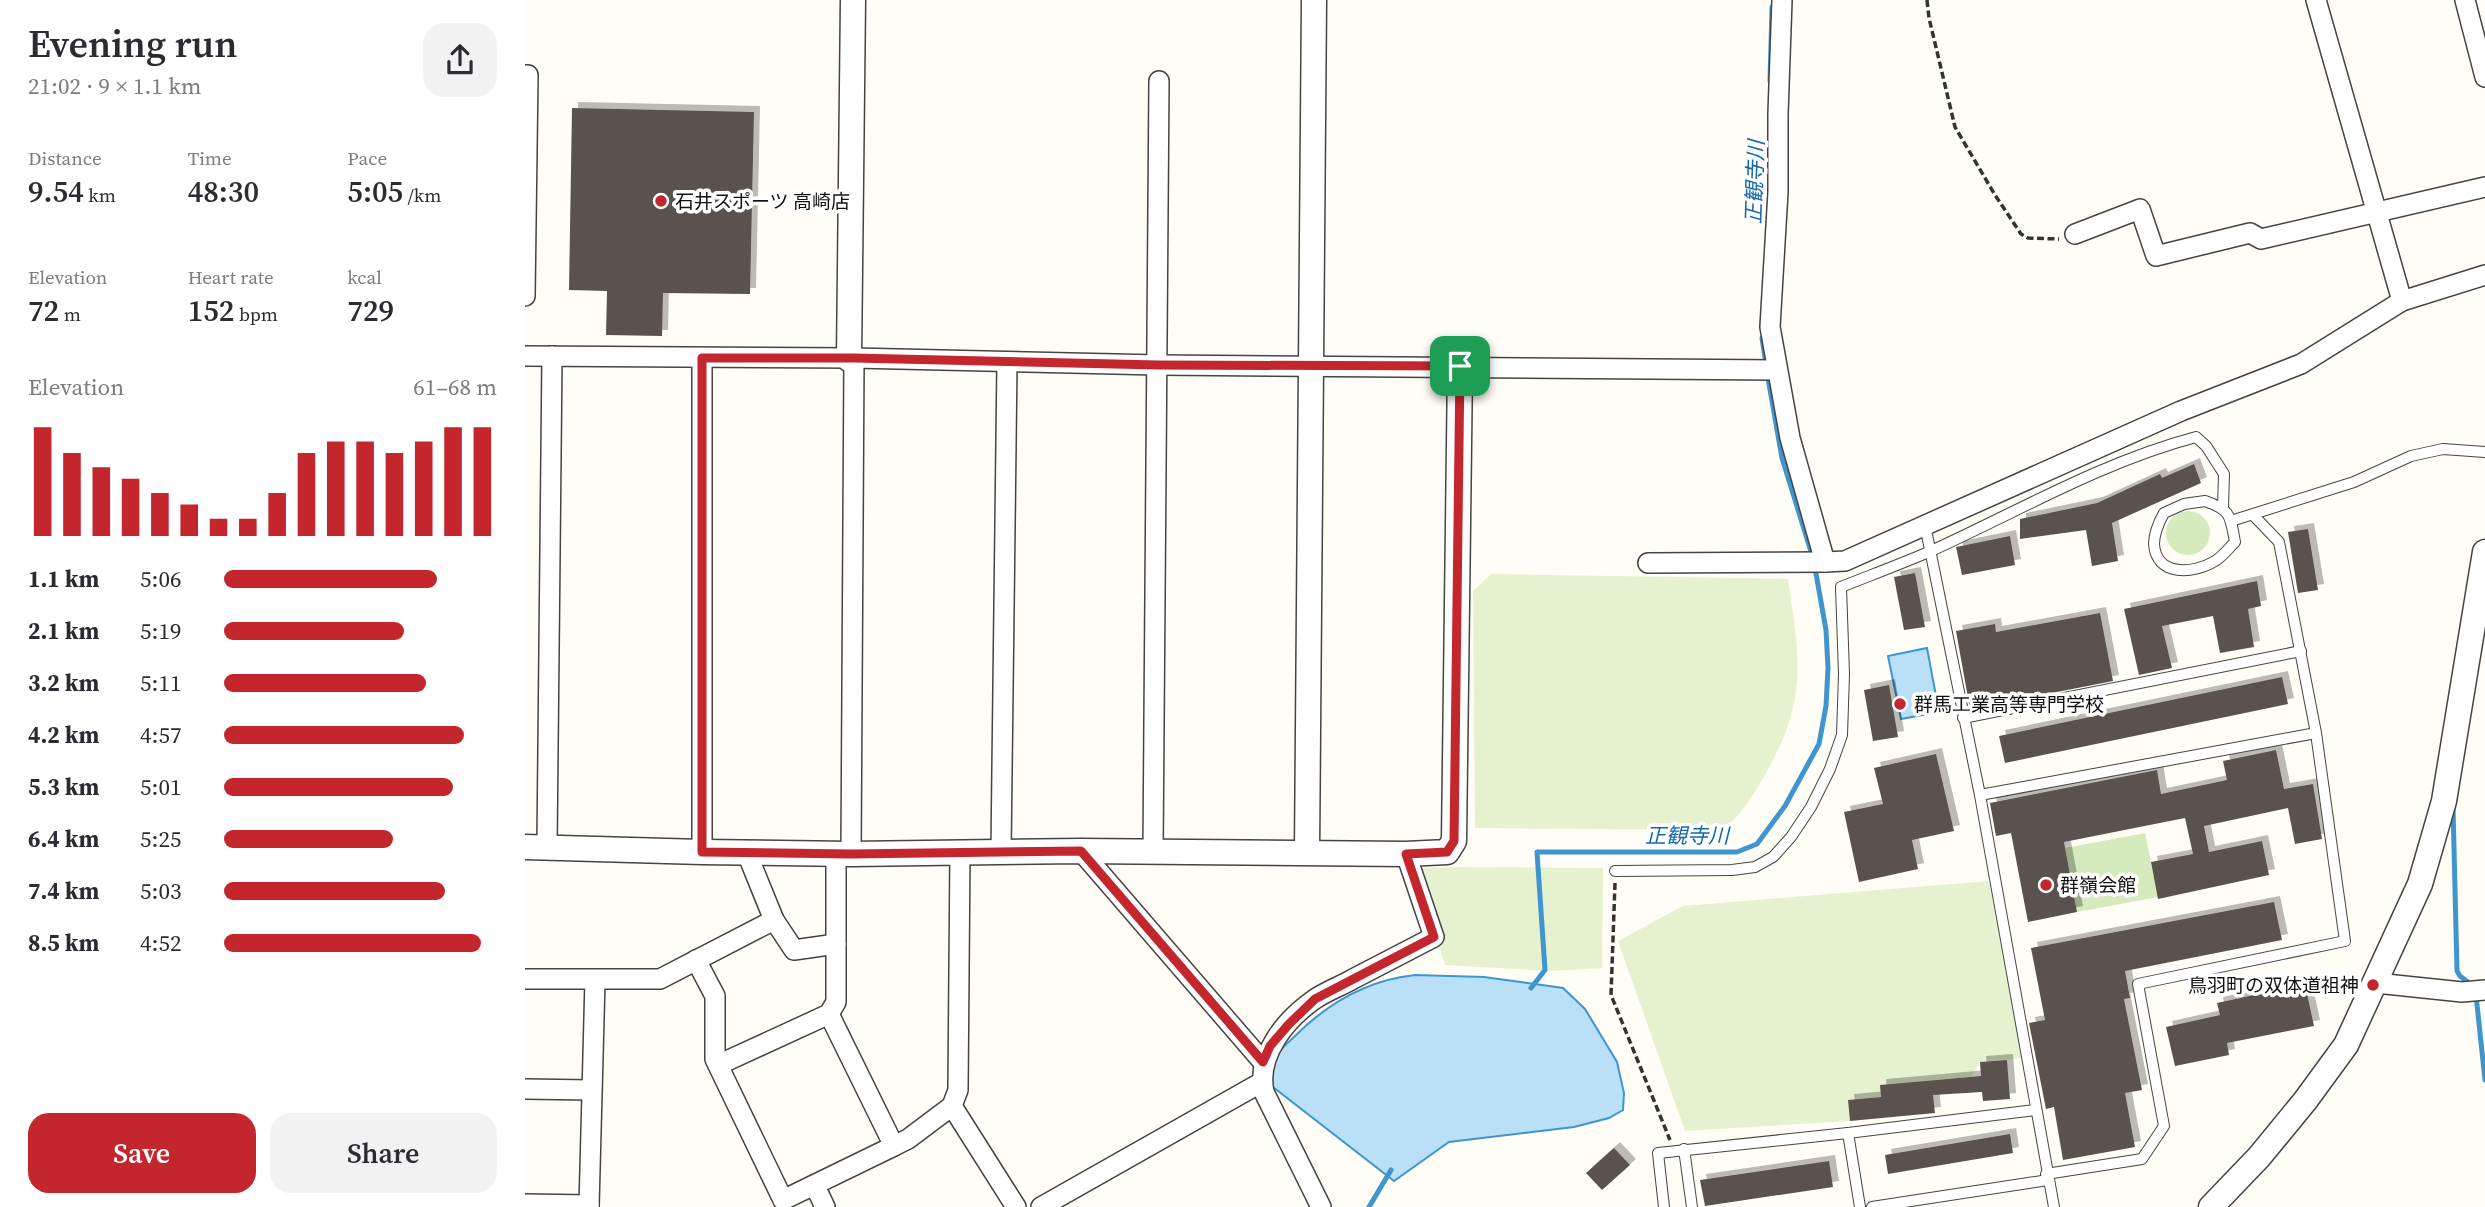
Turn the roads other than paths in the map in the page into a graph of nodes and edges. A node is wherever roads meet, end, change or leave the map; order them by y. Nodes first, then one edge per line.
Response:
1 (853, 0) edge
2 (1314, 0) edge
3 (1782, 0) edge
4 (2316, 0) edge
5 (2466, 0) edge
6 (525, 75) edge
7 (2485, 77) edge
8 (1159, 81) dead end
9 (2485, 187) edge
10 (2377, 213) junction
11 (2075, 234) road end
12 (2485, 275) edge
13 (525, 296) edge
14 (2402, 301) junction
15 (525, 356) edge
16 (552, 356) junction
17 (702, 358) junction
18 (852, 358) junction
19 (1007, 362) junction
20 (1158, 365) junction
21 (1310, 366) junction
22 (1460, 366) junction
23 (1777, 370) junction
24 (2485, 452) edge
25 (2223, 508) junction
26 (2253, 515) junction
27 (2231, 521) junction
28 (1925, 525) junction
29 (1931, 551) junction
30 (2485, 552) edge
31 (1825, 562) junction
32 (1648, 563) dead end
33 (2301, 651) junction
34 (1963, 718) junction
35 (2316, 733) junction
36 (1980, 795) junction
37 (536, 846) edge
38 (746, 851) junction
39 (960, 851) junction
40 (1081, 851) junction
41 (1153, 851) junction
42 (702, 852) junction
43 (1002, 852) junction
44 (1307, 852) junction
45 (844, 854) junction
46 (1406, 854) junction
47 (1615, 871) road end
48 (774, 920) junction
49 (836, 944) junction
50 (697, 960) junction
51 (525, 979) edge
52 (595, 980) junction
53 (2376, 983) junction
54 (2485, 990) edge
55 (829, 1014) junction
56 (1263, 1062) junction
57 (718, 1065) junction
58 (1262, 1082) junction
59 (525, 1088) edge
60 (591, 1090) junction
61 (952, 1106) junction
62 (2035, 1110) junction
63 (1848, 1133) junction
64 (894, 1146) junction
65 (1679, 1150) junction
66 (2047, 1177) junction
67 (815, 1186) junction
68 (776, 1203) edge
69 (525, 1204) edge
70 (589, 1206) edge
71 (825, 1207) edge
72 (1016, 1207) edge
73 (1041, 1207) edge
74 (1321, 1207) edge
75 (1664, 1207) edge
76 (1692, 1207) edge
77 (1860, 1207) edge
78 (1872, 1207) edge
79 (2054, 1207) edge
80 (2211, 1207) edge

1 - 18 street
2 - 21 street
3 - 23 street
4 - 10 street
5 - 7 street
6 - 13 street
8 - 20 street
9 - 10 street
10 - 11 street
10 - 14 street
12 - 14 street
14 - 28 street
15 - 16 street
16 - 17 street
16 - 37 street
17 - 18 street
17 - 42 street
18 - 19 street
18 - 45 street
19 - 20 street
19 - 43 street
20 - 21 street
20 - 41 street
21 - 22 street
21 - 44 street
22 - 23 street
22 - 46 street
23 - 31 street
24 - 26 lane
25 - 27 lane
25 - 27 lane
25 - 29 lane
26 - 27 lane
26 - 33 lane
28 - 29 lane
28 - 31 street
29 - 34 lane
29 - 47 lane
30 - 53 street
31 - 32 street
33 - 34 lane
33 - 35 lane
34 - 36 lane
35 - 36 lane
35 - 66 lane
36 - 62 lane
37 - 42 street
38 - 42 street
38 - 45 street
38 - 48 street
39 - 43 street
39 - 45 street
39 - 61 street
40 - 41 street
40 - 43 street
40 - 56 street
41 - 44 street
44 - 46 street
45 - 49 street
46 - 56 street
48 - 49 street
48 - 50 street
49 - 55 street
50 - 52 street
50 - 57 street
51 - 52 street
52 - 60 street
53 - 54 street
53 - 80 street
55 - 57 street
55 - 64 street
56 - 58 street
57 - 68 street
58 - 73 street
58 - 74 street
59 - 60 street
60 - 70 street
61 - 64 street
61 - 72 street
62 - 63 lane
62 - 66 lane
63 - 65 lane
63 - 77 lane
64 - 67 street
65 - 75 lane
65 - 76 lane
66 - 78 lane
66 - 79 lane
67 - 68 street
67 - 71 street
69 - 70 street

